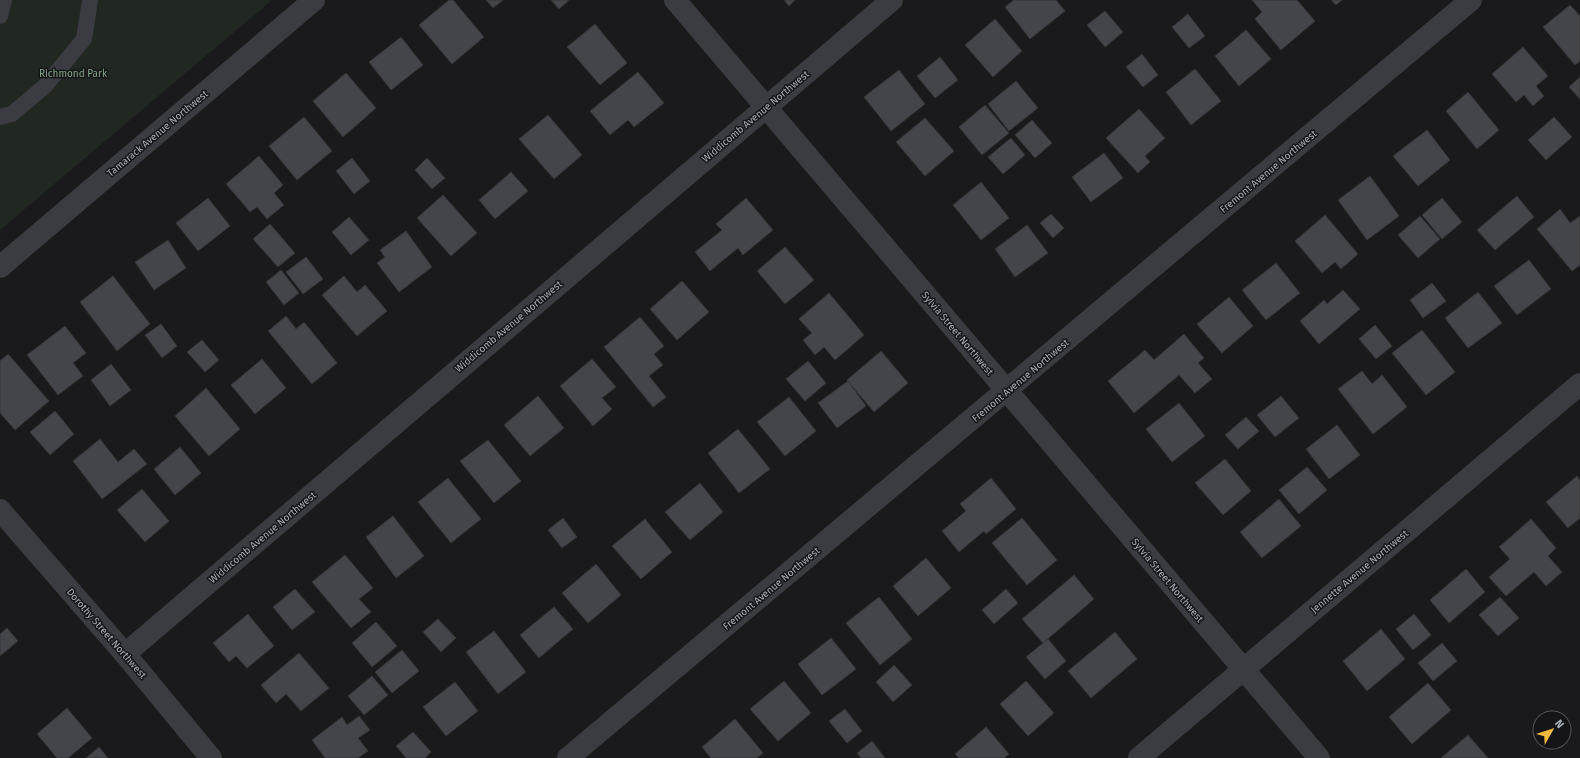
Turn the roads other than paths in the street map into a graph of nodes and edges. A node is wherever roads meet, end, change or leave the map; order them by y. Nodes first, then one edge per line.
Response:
1 (4, 0) edge
2 (90, 0) edge
3 (314, 0) edge
4 (676, 0) edge
5 (892, 0) edge
6 (1471, 0) edge
7 (0, 16) edge
8 (766, 106) junction
9 (0, 117) edge
10 (0, 267) edge
11 (1580, 384) edge
12 (1007, 391) junction
13 (0, 510) edge
14 (125, 654) junction
15 (1243, 669) junction
16 (211, 758) edge
17 (568, 758) edge
18 (1139, 758) edge
19 (1319, 758) edge

1 - 7 lane
2 - 9 lane
3 - 10 street, Tamarack Avenue Northwest
4 - 8 street, Sylvia Street Northwest
5 - 8 street, Widdicomb Avenue Northwest
6 - 12 street, Fremont Avenue Northwest
8 - 12 street, Sylvia Street Northwest
8 - 14 street, Widdicomb Avenue Northwest
11 - 15 street, Jennette Avenue Northwest
12 - 15 street, Sylvia Street Northwest
12 - 17 street, Fremont Avenue Northwest
13 - 14 street, Dorothy Street Northwest
14 - 16 street, Dorothy Street Northwest
15 - 18 street, Jennette Avenue Northwest
15 - 19 street, Sylvia Street Northwest

